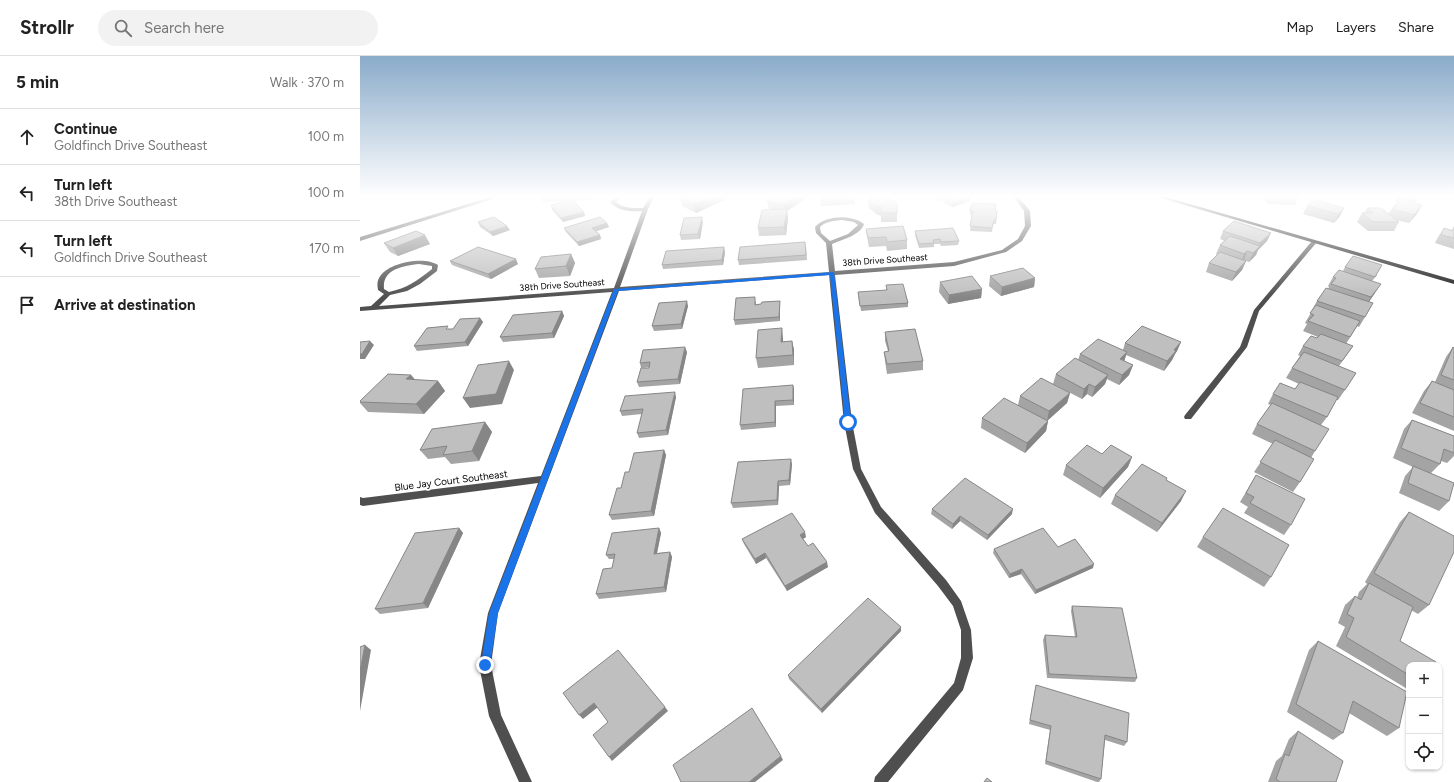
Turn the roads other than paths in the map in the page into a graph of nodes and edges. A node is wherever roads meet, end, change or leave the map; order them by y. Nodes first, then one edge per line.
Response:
1 (390, 230) edge
2 (638, 230) edge
3 (817, 230) edge
4 (858, 230) edge
5 (1026, 230) edge
6 (1272, 230) edge
7 (360, 239) edge
8 (1314, 242) junction
9 (829, 243) junction
10 (833, 273) junction
11 (1454, 282) edge
12 (616, 290) junction
13 (388, 294) junction
14 (373, 308) junction
15 (360, 309) edge
16 (1188, 417) dead end
17 (544, 479) junction
18 (360, 501) edge
19 (526, 782) edge
20 (880, 782) edge

1 - 7 street
2 - 12 street
3 - 9 street
4 - 9 street
5 - 10 street, 38th Drive Southeast
6 - 8 street
8 - 11 street
8 - 16 street
9 - 10 street
10 - 12 street, 38th Drive Southeast
10 - 20 street
12 - 14 street, 38th Drive Southeast
12 - 17 street
13 - 13 street
13 - 14 street
14 - 15 street, 38th Drive Southeast
17 - 18 street, Blue Jay Court Southeast
17 - 19 street

